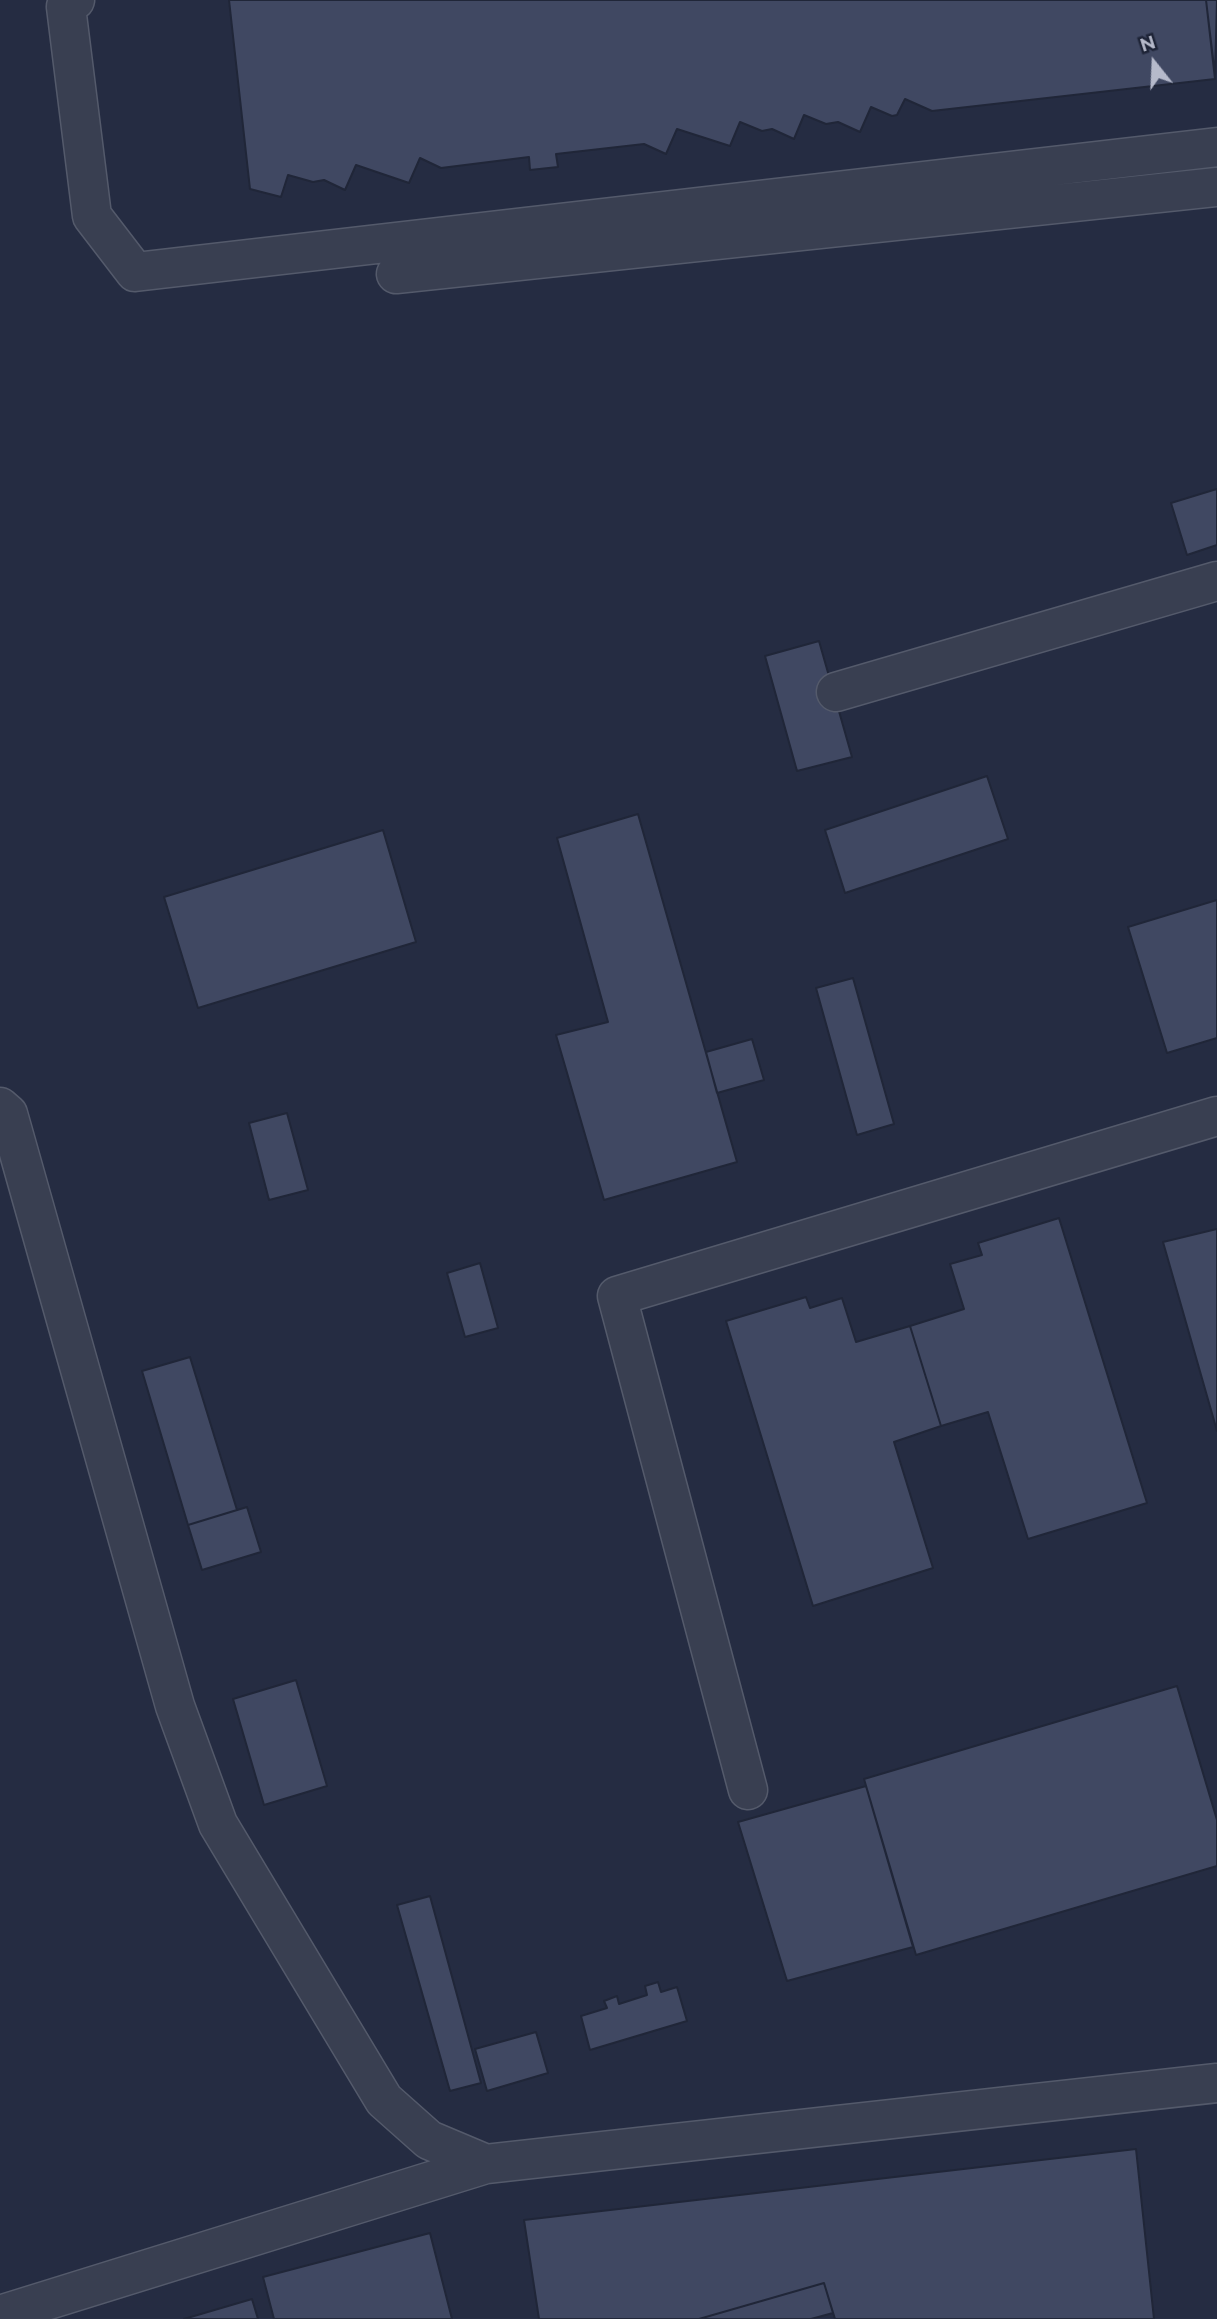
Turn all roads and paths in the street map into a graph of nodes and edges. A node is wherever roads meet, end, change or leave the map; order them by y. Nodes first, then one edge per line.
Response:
1 (75, 0) edge
2 (1217, 147) edge
3 (1217, 187) edge
4 (396, 274) dead end
5 (1217, 581) edge
6 (836, 692) dead end
7 (0, 1107) edge
8 (1217, 1116) edge
9 (748, 1790) dead end
10 (1217, 2083) edge
11 (486, 2164) junction
12 (0, 2315) edge

1 - 2 lane
3 - 4 lane
5 - 6 lane
7 - 11 lane
8 - 9 lane
10 - 11 lane
11 - 12 lane

